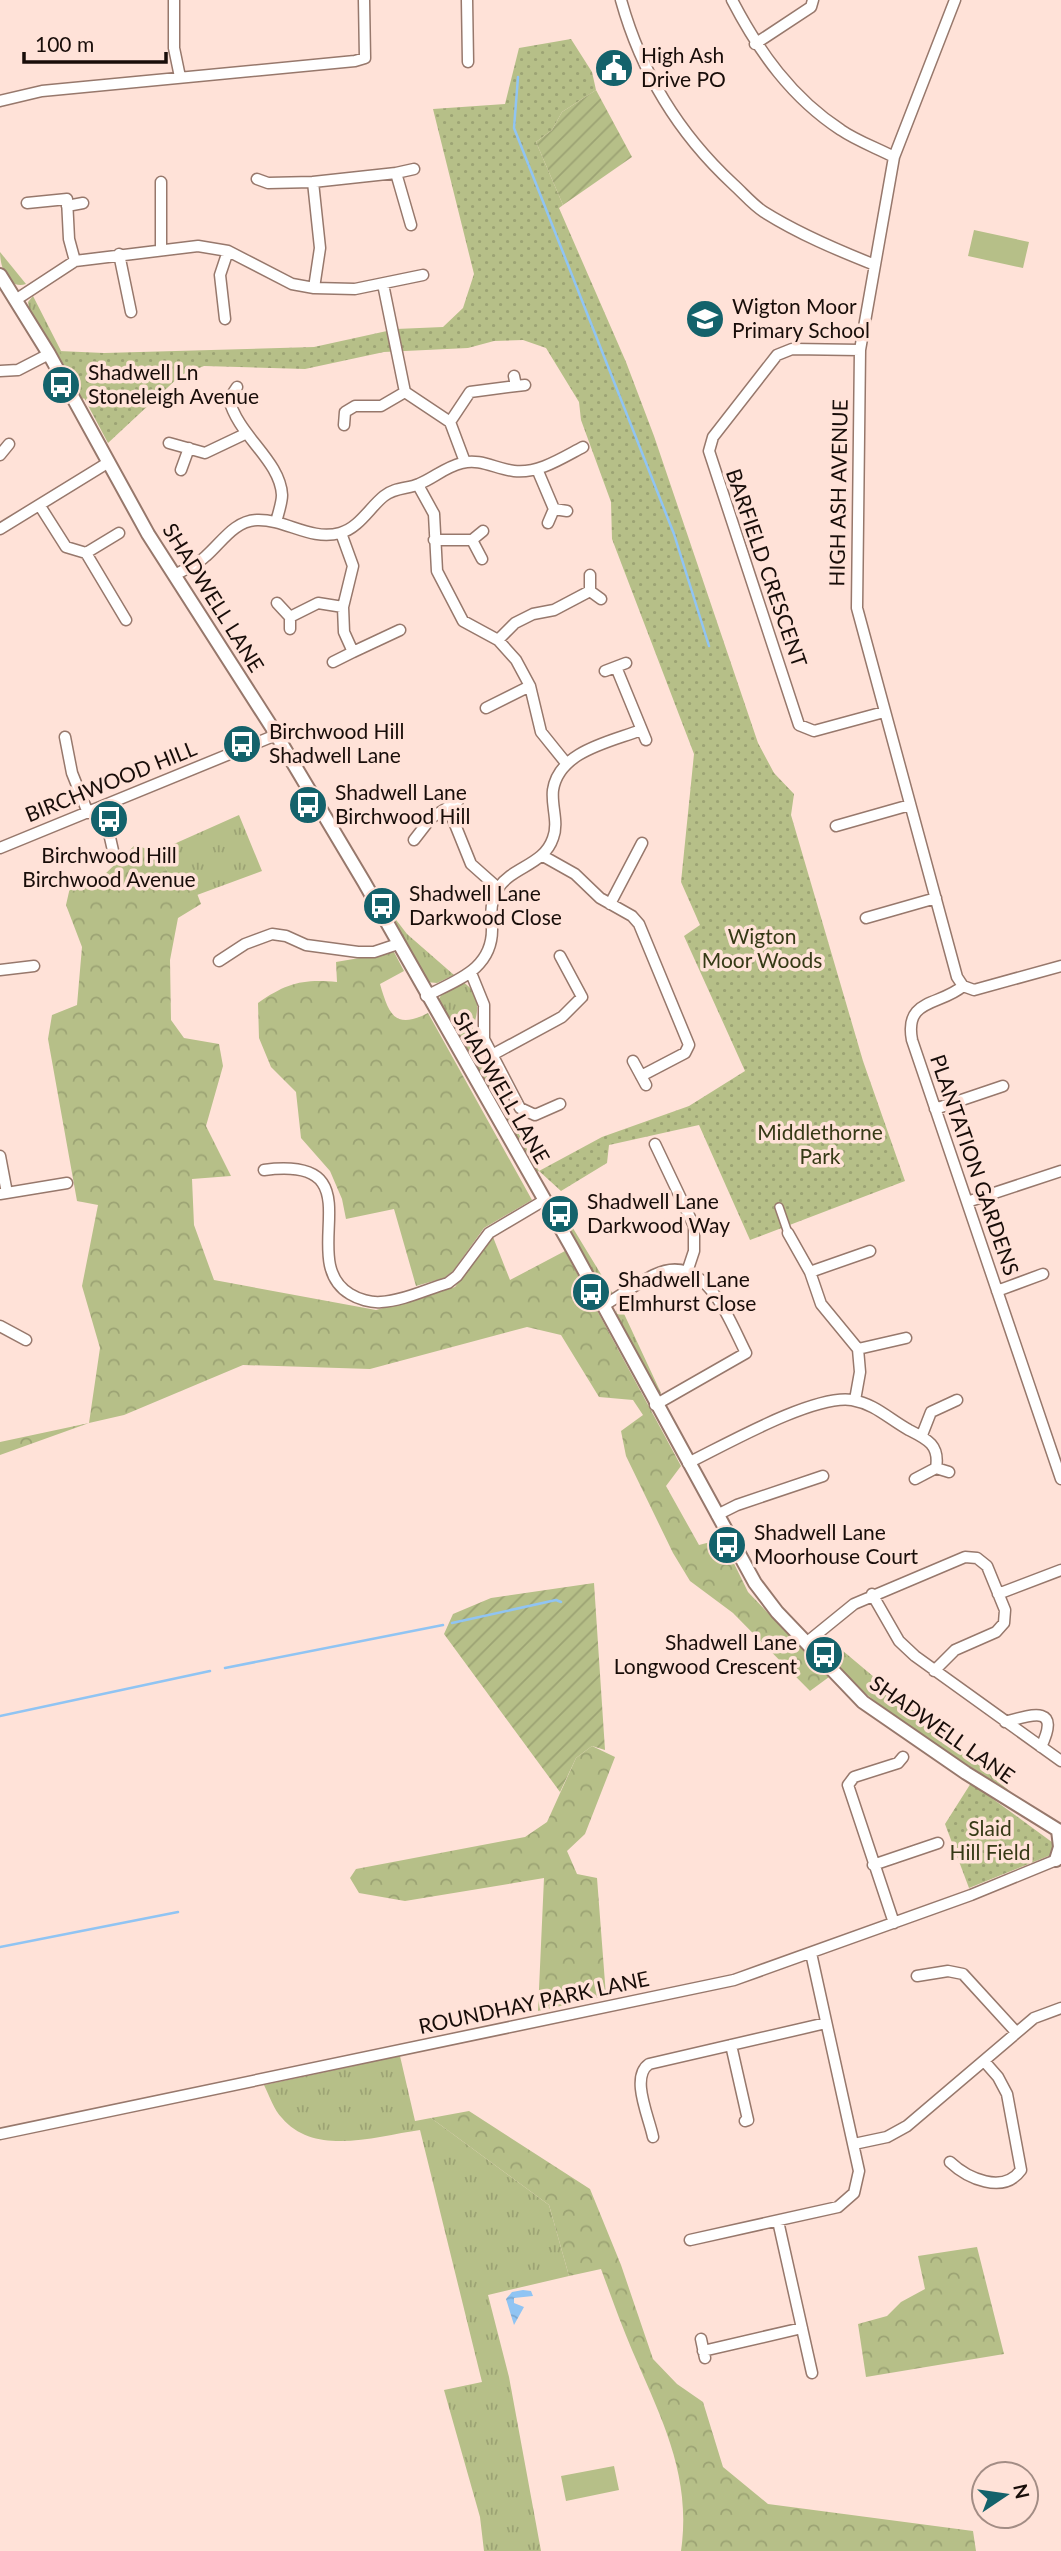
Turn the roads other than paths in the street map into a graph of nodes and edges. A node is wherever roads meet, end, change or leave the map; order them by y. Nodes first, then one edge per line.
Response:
1 (174, 0) edge
2 (364, 0) edge
3 (467, 0) edge
4 (621, 0) edge
5 (732, 0) edge
6 (813, 0) edge
7 (955, 0) edge
8 (755, 44) junction
9 (468, 62) dead end
10 (180, 77) junction
11 (0, 101) edge
12 (894, 157) junction
13 (414, 169) dead end
14 (396, 173) junction
15 (257, 179) dead end
16 (313, 182) junction
17 (161, 183) dead end
18 (66, 199) junction
19 (27, 203) dead end
20 (82, 204) dead end
21 (411, 225) dead end
22 (161, 249) junction
23 (228, 251) junction
24 (119, 254) junction
25 (75, 261) junction
26 (875, 265) junction
27 (0, 275) edge
28 (423, 275) dead end
29 (383, 284) junction
30 (314, 288) junction
31 (16, 299) junction
32 (131, 312) dead end
33 (225, 319) dead end
34 (860, 350) junction
35 (49, 354) junction
36 (0, 371) edge
37 (519, 383) dead end
38 (237, 387) dead end
39 (405, 392) junction
40 (450, 422) junction
41 (344, 425) dead end
42 (244, 434) junction
43 (169, 443) dead end
44 (9, 444) dead end
45 (583, 447) dead end
46 (188, 448) junction
47 (0, 455) edge
48 (109, 462) junction
49 (465, 462) junction
50 (537, 469) junction
51 (181, 470) dead end
52 (418, 485) junction
53 (40, 506) junction
54 (554, 509) junction
55 (567, 511) dead end
56 (275, 522) junction
57 (548, 523) dead end
58 (0, 529) edge
59 (483, 531) dead end
60 (119, 533) dead end
61 (341, 533) junction
62 (434, 540) junction
63 (472, 540) junction
64 (86, 553) junction
65 (482, 559) dead end
66 (175, 575) junction
67 (590, 575) dead end
68 (590, 591) junction
69 (601, 599) dead end
70 (277, 603) dead end
71 (343, 607) junction
72 (290, 617) junction
73 (126, 620) dead end
74 (290, 629) dead end
75 (400, 630) dead end
76 (498, 640) junction
77 (353, 652) junction
78 (333, 663) dead end
79 (605, 671) dead end
80 (530, 685) junction
81 (486, 708) dead end
82 (884, 712) junction
83 (276, 735) junction
84 (63, 743) dead end
85 (566, 763) junction
86 (910, 805) junction
87 (103, 807) junction
88 (88, 813) junction
89 (836, 826) dead end
90 (414, 840) dead end
91 (642, 844) dead end
92 (0, 848) edge
93 (114, 855) dead end
94 (543, 856) junction
95 (498, 888) junction
96 (936, 898) junction
97 (610, 904) junction
98 (866, 918) dead end
99 (398, 944) junction
100 (560, 956) dead end
101 (219, 961) dead end
102 (34, 966) dead end
103 (1061, 966) edge
104 (0, 970) edge
105 (471, 973) junction
106 (963, 986) junction
107 (426, 996) junction
108 (492, 1055) junction
109 (633, 1061) dead end
110 (641, 1076) junction
111 (646, 1086) dead end
112 (1003, 1086) dead end
113 (560, 1104) dead end
114 (935, 1109) junction
115 (655, 1144) dead end
116 (0, 1156) edge
117 (264, 1170) dead end
118 (1061, 1171) edge
119 (548, 1182) dead end
120 (66, 1183) dead end
121 (536, 1188) junction
122 (4, 1194) edge
123 (543, 1201) junction
124 (967, 1202) junction
125 (779, 1207) dead end
126 (788, 1233) joint
127 (870, 1251) dead end
128 (687, 1272) junction
129 (810, 1272) junction
130 (1042, 1274) dead end
131 (997, 1291) junction
132 (603, 1306) junction
133 (0, 1326) edge
134 (906, 1338) dead end
135 (26, 1340) dead end
136 (858, 1349) junction
137 (855, 1400) junction
138 (957, 1401) dead end
139 (655, 1405) junction
140 (922, 1435) junction
141 (688, 1463) junction
142 (936, 1468) junction
143 (949, 1472) dead end
144 (824, 1476) dead end
145 (915, 1479) dead end
146 (1061, 1479) edge
147 (717, 1516) junction
148 (1061, 1570) edge
149 (872, 1594) junction
150 (998, 1594) junction
151 (806, 1643) junction
152 (934, 1671) junction
153 (1005, 1722) junction
154 (1041, 1747) junction
155 (903, 1758) dead end
156 (1061, 1761) edge
157 (1059, 1831) edge
158 (938, 1843) dead end
159 (1058, 1859) edge
160 (873, 1864) junction
161 (894, 1923) junction
162 (811, 1953) junction
163 (917, 1976) dead end
164 (1061, 2008) edge
165 (826, 2023) junction
166 (1016, 2032) junction
167 (730, 2045) junction
168 (984, 2061) junction
169 (745, 2121) dead end
170 (0, 2134) edge
171 (654, 2136) dead end
172 (853, 2144) junction
173 (950, 2162) dead end
174 (778, 2221) junction
175 (690, 2240) dead end
176 (802, 2328) junction
177 (701, 2339) dead end
178 (812, 2373) dead end

1 - 10 street
2 - 10 street
3 - 9 street
4 - 26 street
5 - 8 street
6 - 8 street
7 - 12 street, HIGH ASH AVENUE
8 - 12 street
10 - 11 street
12 - 26 street, HIGH ASH AVENUE
13 - 14 street
14 - 16 street
14 - 21 street
15 - 16 street
16 - 30 street
17 - 22 street
18 - 19 street
18 - 20 street
18 - 25 street
22 - 23 street
22 - 24 street
23 - 30 street
23 - 33 street
24 - 25 street
24 - 32 street
25 - 31 street
26 - 34 street, HIGH ASH AVENUE
27 - 31 street, SHADWELL LANE
28 - 29 street
29 - 30 street
29 - 39 street
31 - 35 street, SHADWELL LANE
34 - 82 street, HIGH ASH AVENUE
34 - 82 street, BARFIELD CRESCENT
35 - 36 street
35 - 48 street, SHADWELL LANE
37 - 40 street
38 - 42 street
39 - 40 street
39 - 41 street
40 - 49 street
42 - 46 street
42 - 56 street
43 - 46 street
44 - 47 street
45 - 50 street
46 - 51 street
48 - 53 street
48 - 66 street, SHADWELL LANE
49 - 50 street
49 - 52 street
50 - 54 street
52 - 61 street
52 - 62 street
53 - 58 street
53 - 64 street
54 - 55 street
54 - 57 street
56 - 61 street
56 - 66 street
59 - 63 street
60 - 64 street
61 - 71 street
62 - 63 street
62 - 76 street
63 - 65 street
64 - 73 street
66 - 83 street, SHADWELL LANE
67 - 68 street
68 - 69 street
68 - 76 street
70 - 72 street
71 - 72 street
71 - 77 street
72 - 74 street
75 - 77 street
76 - 80 street
77 - 78 street
79 - 85 street
80 - 81 street
80 - 85 street
82 - 86 street, HIGH ASH AVENUE
83 - 87 street, BIRCHWOOD HILL
83 - 99 street, SHADWELL LANE
84 - 88 street
85 - 94 street
86 - 89 street
86 - 96 street, HIGH ASH AVENUE
87 - 88 street, BIRCHWOOD HILL
87 - 93 street
88 - 92 street, BIRCHWOOD HILL
90 - 95 street
91 - 97 street
94 - 95 street
94 - 97 street
95 - 105 street
96 - 98 street
96 - 106 street, HIGH ASH AVENUE
97 - 110 street
99 - 101 street
99 - 107 street, SHADWELL LANE
100 - 108 street
102 - 104 street
103 - 106 street, PLANTATION GARDENS
105 - 107 street
105 - 108 street
106 - 114 street, PLANTATION GARDENS
107 - 121 street, SHADWELL LANE
108 - 113 street
109 - 110 street
110 - 111 street
112 - 114 street
114 - 124 street, PLANTATION GARDENS
115 - 128 street
116 - 122 street
117 - 123 street
118 - 124 street
119 - 121 street
120 - 122 street
121 - 123 street, SHADWELL LANE
123 - 132 street, SHADWELL LANE
124 - 131 street, PLANTATION GARDENS
125 - 126 street
126 - 129 street
127 - 129 street
128 - 132 street
128 - 139 street
129 - 136 street
130 - 131 street
131 - 146 street, PLANTATION GARDENS
132 - 139 street, SHADWELL LANE
133 - 135 street
134 - 136 street
136 - 137 street
137 - 140 street
137 - 141 street
138 - 140 street
139 - 141 street, SHADWELL LANE
140 - 142 street
141 - 147 street, SHADWELL LANE
142 - 143 street
142 - 145 street
144 - 147 street
147 - 151 street, SHADWELL LANE
148 - 150 street
149 - 150 street
149 - 151 street
149 - 152 street
150 - 152 street
151 - 157 street, SHADWELL LANE
152 - 153 street
153 - 154 street
153 - 154 street
154 - 156 street
155 - 160 street
157 - 159 street
158 - 160 street
159 - 161 street, ROUNDHAY PARK LANE
160 - 161 street
161 - 162 street, ROUNDHAY PARK LANE
162 - 165 street
162 - 170 street, ROUNDHAY PARK LANE
163 - 166 street
164 - 166 street
165 - 167 street
165 - 172 street
166 - 168 street
167 - 169 street
167 - 171 street
168 - 172 street
168 - 173 street
172 - 174 street
174 - 175 street
174 - 176 street
176 - 177 street
176 - 178 street

